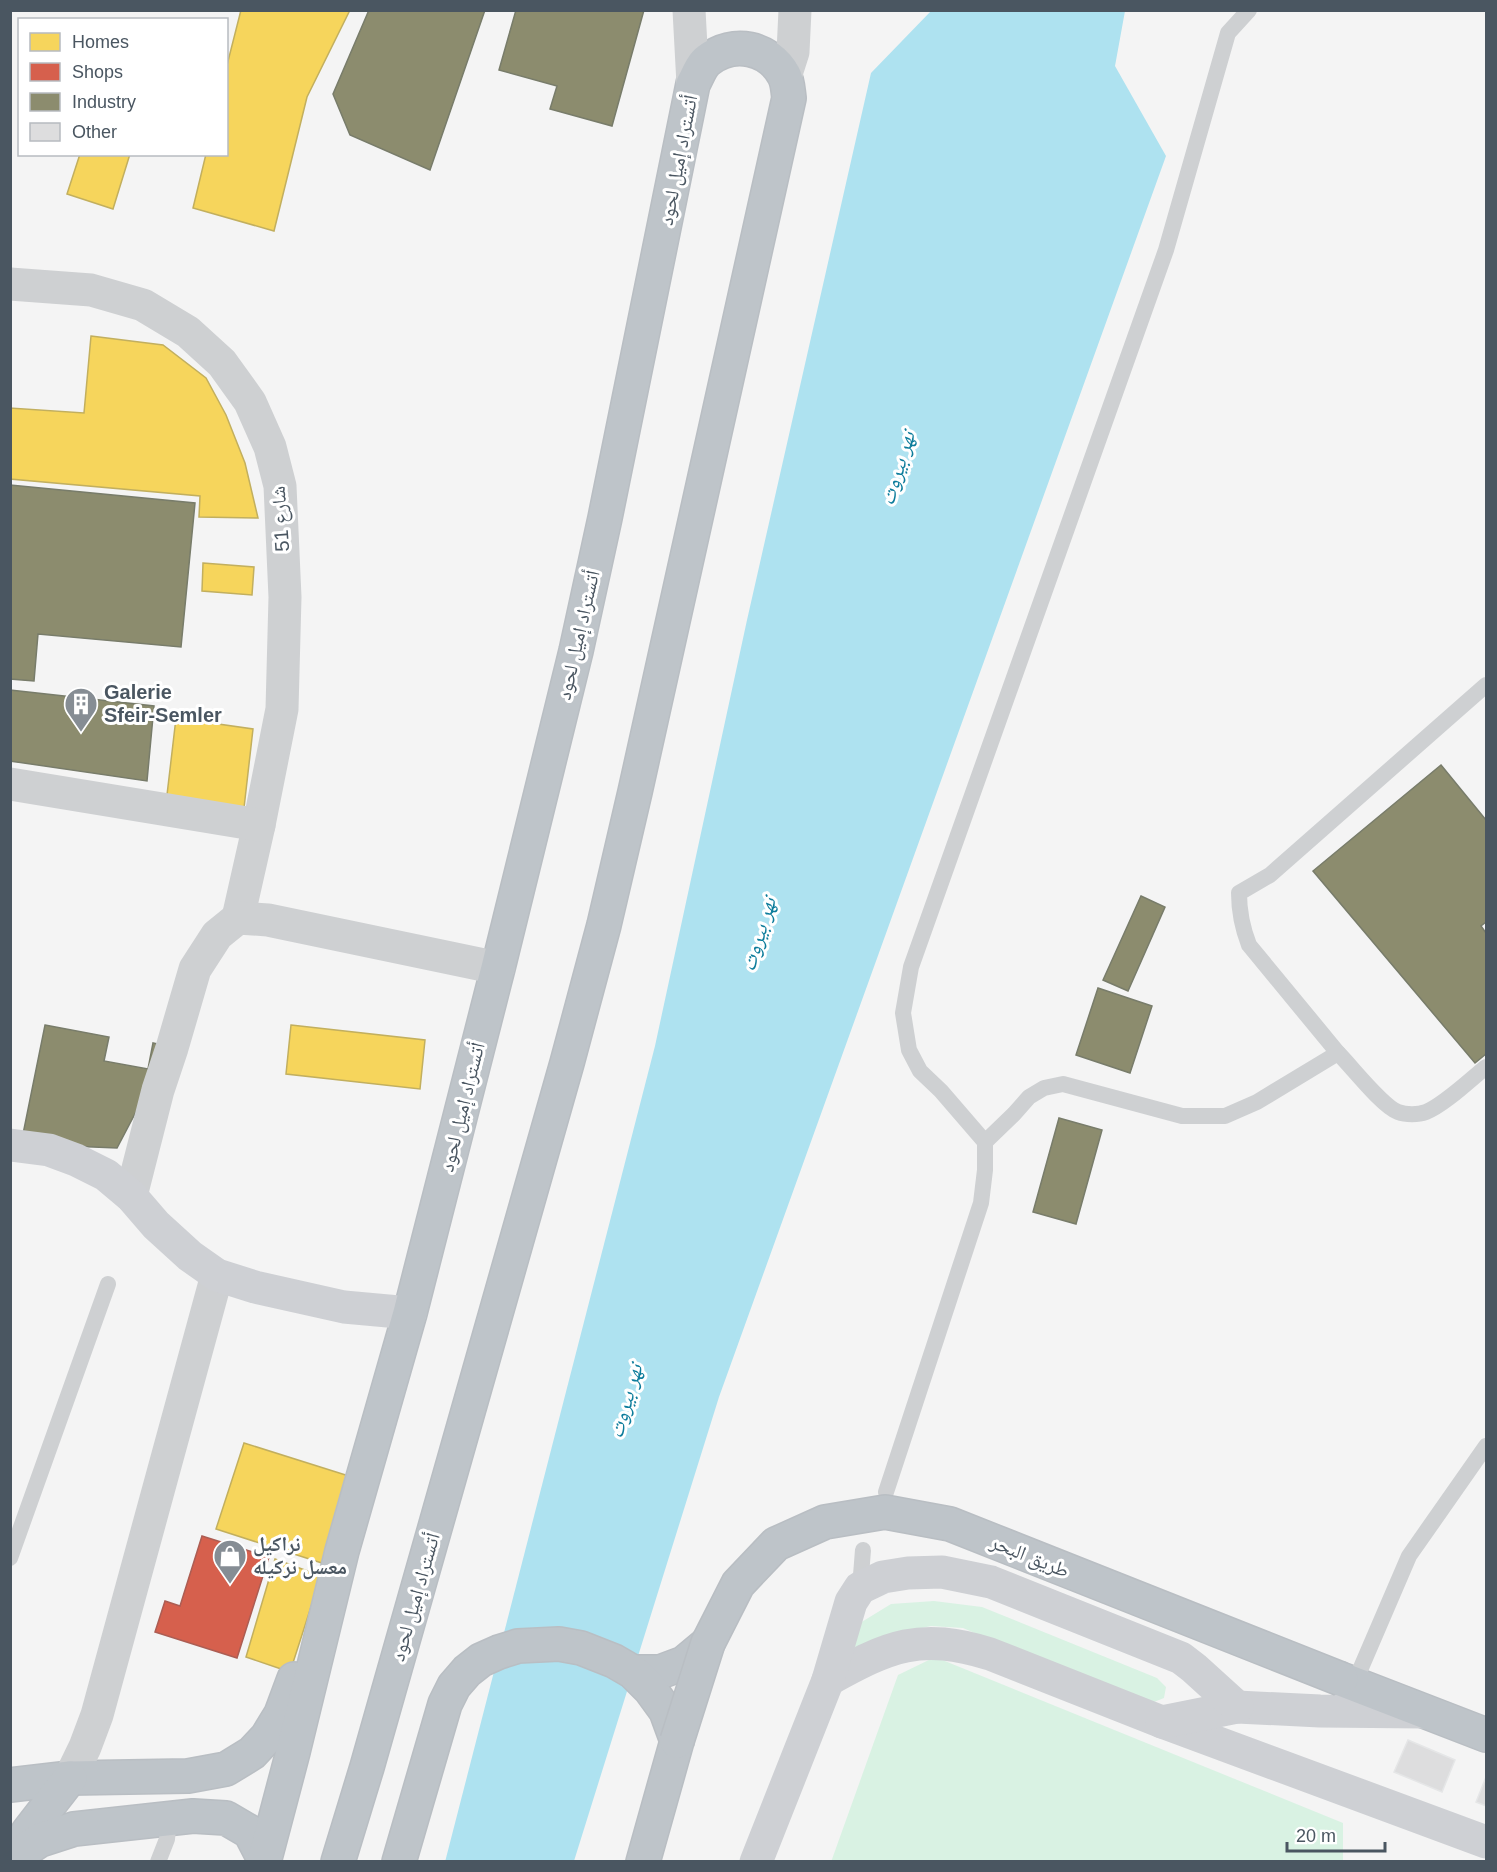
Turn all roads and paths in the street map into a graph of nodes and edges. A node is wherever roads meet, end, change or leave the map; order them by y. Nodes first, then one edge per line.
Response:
1 (689, 10) edge
2 (795, 10) edge
3 (1249, 10) edge
4 (786, 77) junction
5 (693, 84) junction
6 (10, 284) edge
7 (1486, 686) edge
8 (10, 783) edge
9 (259, 825) junction
10 (238, 918) junction
11 (498, 968) junction
12 (1338, 1053) junction
13 (1486, 1066) edge
14 (985, 1142) junction
15 (10, 1145) edge
16 (131, 1196) junction
17 (217, 1275) junction
18 (108, 1284) dead end
19 (410, 1312) junction
20 (1486, 1446) edge
21 (886, 1492) dead end
22 (863, 1550) dead end
23 (342, 1551) junction
24 (10, 1558) edge
25 (860, 1588) junction
26 (708, 1643) junction
27 (633, 1672) junction
28 (828, 1680) junction
29 (1348, 1682) junction
30 (1237, 1707) junction
31 (1429, 1712) junction
32 (1162, 1722) junction
33 (1486, 1735) edge
34 (677, 1741) junction
35 (366, 1767) junction
36 (70, 1778) junction
37 (10, 1785) edge
38 (169, 1818) junction
39 (1486, 1842) edge
40 (12, 1860) edge
41 (264, 1861) edge
42 (158, 1862) edge
43 (338, 1862) edge
44 (358, 1862) edge
45 (399, 1862) edge
46 (644, 1862) edge
47 (756, 1862) edge

1 - 5 street
2 - 4 street
3 - 14 lane
4 - 5 highway, أتستراد إميل لحود
4 - 35 highway, أتستراد إميل لحود
5 - 11 highway, أتستراد إميل لحود
6 - 9 street, شارع 51
7 - 12 lane
8 - 9 street
9 - 10 street, شارع 51
10 - 11 street
10 - 16 street
11 - 19 highway, أتستراد إميل لحود
12 - 13 lane
12 - 14 lane
14 - 21 lane
15 - 16 main road
16 - 17 main road
17 - 19 main road
17 - 36 street
18 - 24 lane
19 - 23 highway, أتستراد إميل لحود
20 - 29 lane
22 - 25 lane
23 - 36 highway
23 - 41 highway, أتستراد إميل لحود
25 - 28 main road
25 - 30 main road
26 - 27 highway
26 - 29 highway, طريق البحر, bridge
26 - 34 highway, طريق البحر, bridge
27 - 34 highway
27 - 45 highway
28 - 32 main road
28 - 47 main road
29 - 31 highway, طريق البحر
30 - 31 main road
30 - 32 main road
31 - 33 highway, طريق البحر
32 - 39 main road
34 - 46 highway, طريق البحر
35 - 43 highway, أتستراد إميل لحود
35 - 44 highway
36 - 37 highway
36 - 40 highway
38 - 40 highway
38 - 41 highway
38 - 42 lane

